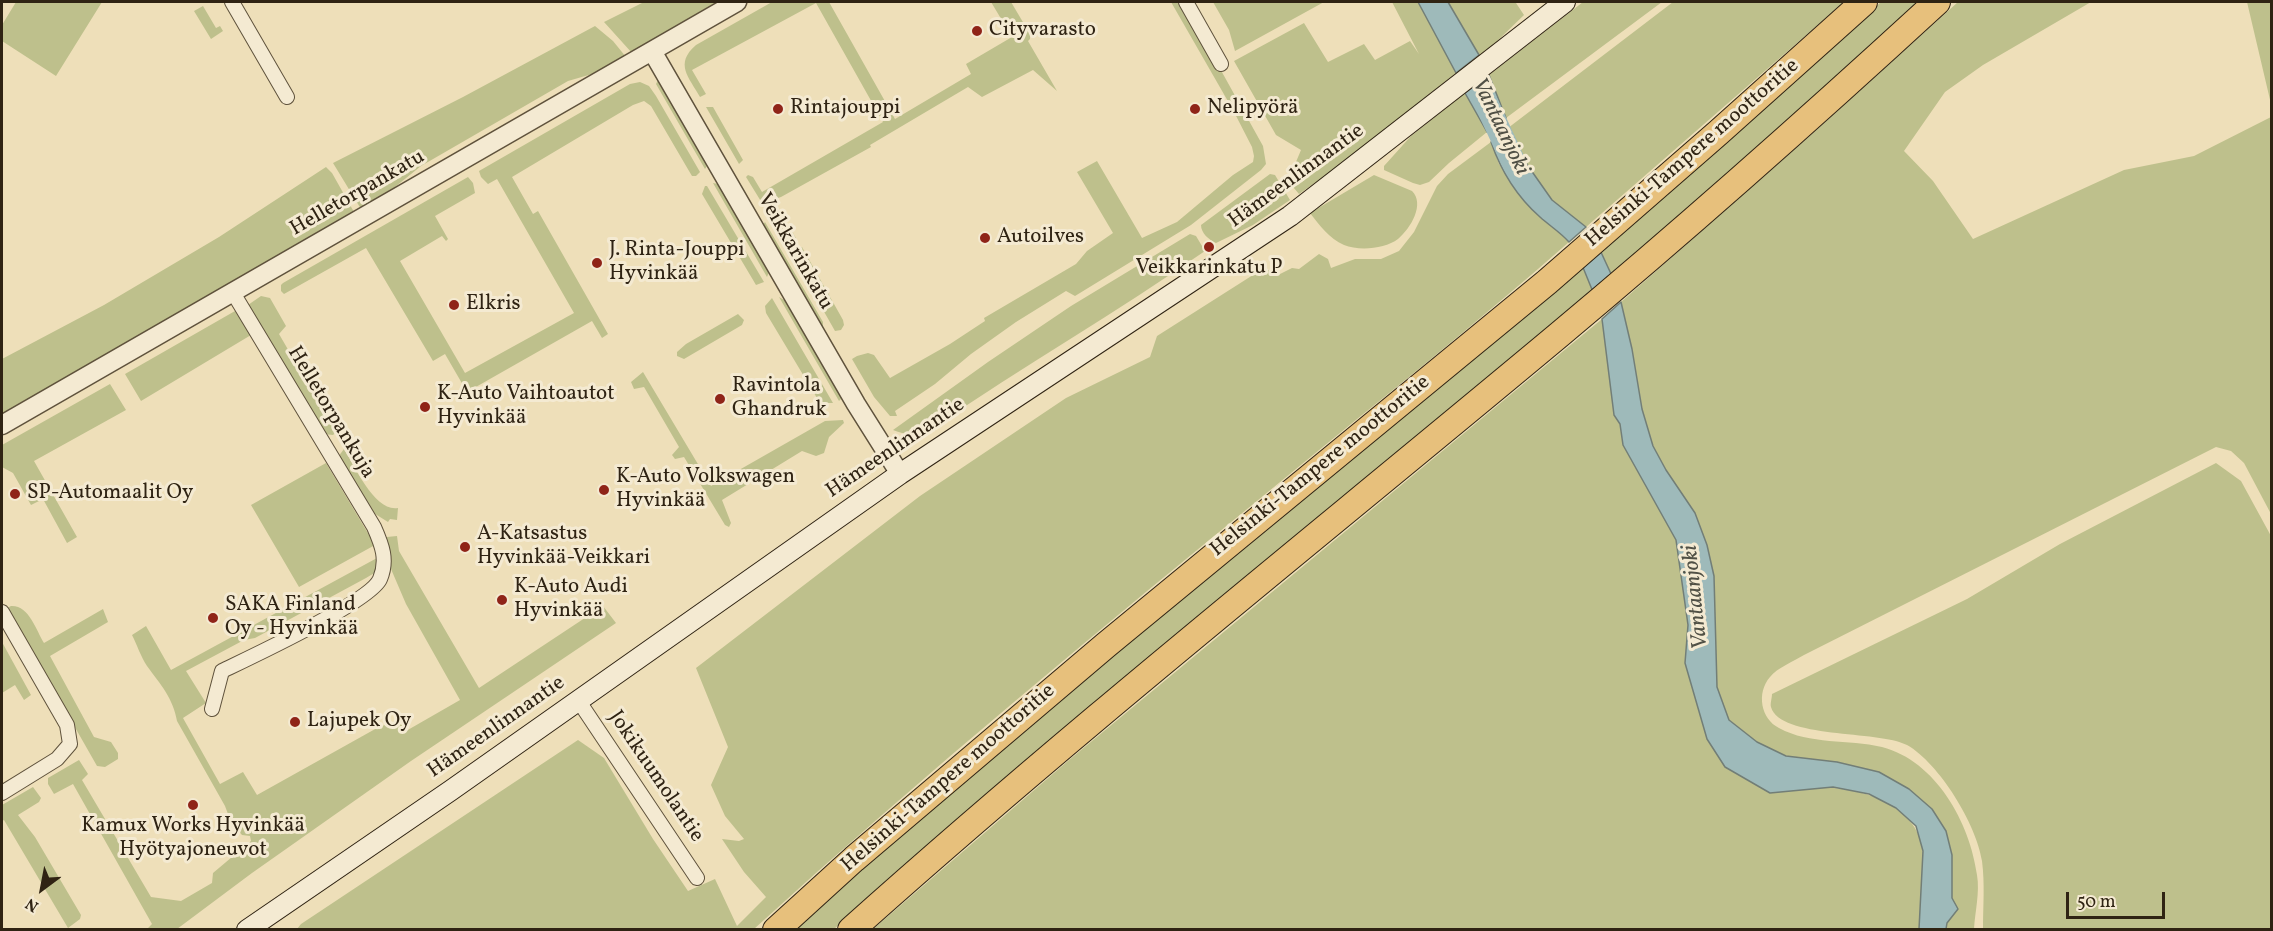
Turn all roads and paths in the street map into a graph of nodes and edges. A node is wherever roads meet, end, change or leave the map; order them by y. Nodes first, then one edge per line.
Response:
1 (232, 2) edge
2 (737, 2) edge
3 (1186, 2) edge
4 (1565, 2) edge
5 (1864, 2) edge
6 (1937, 2) edge
7 (652, 51) junction
8 (1221, 64) dead end
9 (287, 97) dead end
10 (232, 291) junction
11 (2, 425) edge
12 (900, 474) junction
13 (2, 612) edge
14 (578, 700) junction
15 (212, 709) dead end
16 (2, 793) edge
17 (697, 878) dead end
18 (247, 930) edge
19 (776, 930) edge
20 (851, 930) edge

1 - 9 street
2 - 7 street, Helletorpankatu
3 - 8 street
4 - 12 main road, Hämeenlinnantie
5 - 19 highway, Helsinki-Tampere moottoritie
6 - 20 highway
7 - 10 street, Helletorpankatu
7 - 12 street, Veikkarinkatu
10 - 11 street, Helletorpankatu
10 - 15 street, Helletorpankuja
12 - 14 main road, Hämeenlinnantie
13 - 16 street
14 - 17 street, Jokikuumolantie
14 - 18 main road, Hämeenlinnantie

